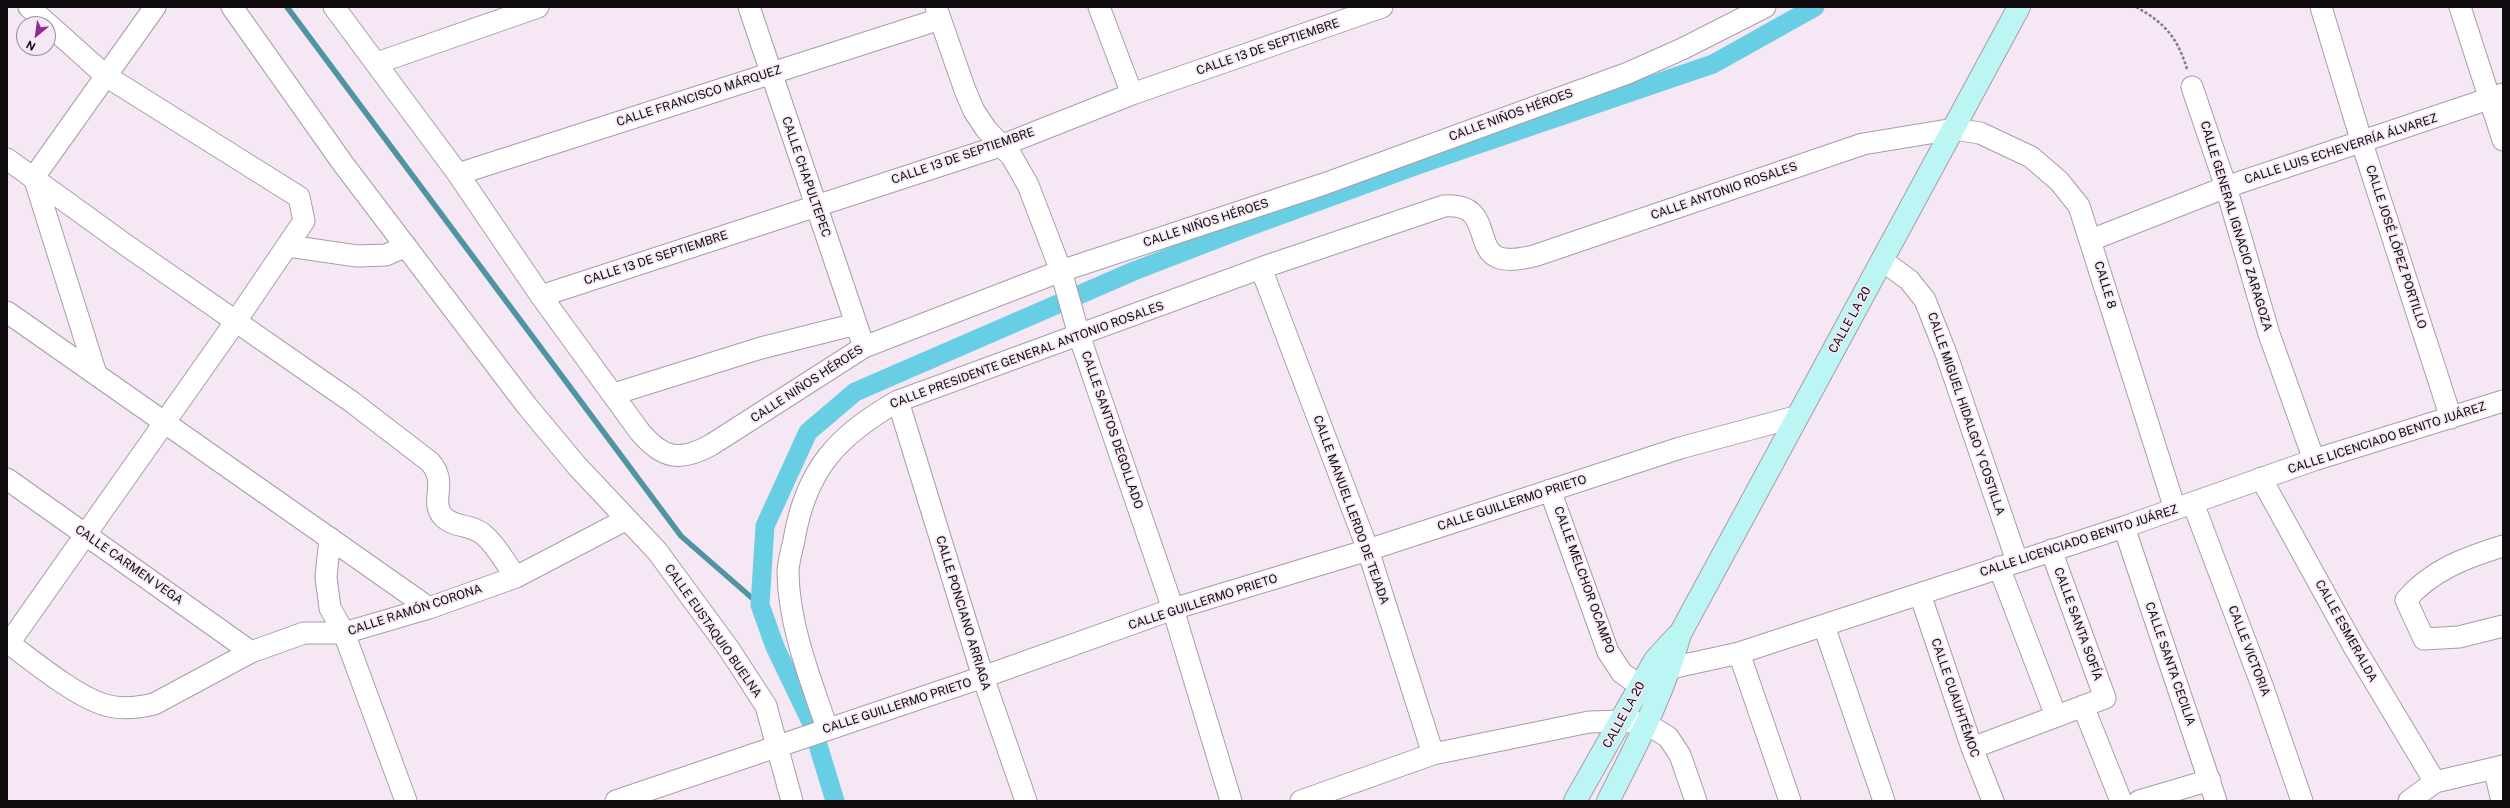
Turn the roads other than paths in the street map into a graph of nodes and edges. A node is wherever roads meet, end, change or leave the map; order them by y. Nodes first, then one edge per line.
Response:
1 (28, 7) edge
2 (155, 7) edge
3 (232, 7) edge
4 (334, 7) edge
5 (538, 7) edge
6 (749, 7) edge
7 (1099, 7) edge
8 (1382, 7) edge
9 (1765, 7) edge
10 (2020, 7) edge
11 (2321, 7) edge
12 (2460, 7) edge
13 (938, 13) edge
14 (39, 16) edge
15 (56, 31) edge
16 (377, 63) junction
17 (771, 73) junction
18 (106, 76) junction
19 (2192, 87) road end
20 (1132, 94) junction
21 (2496, 97) edge
22 (1954, 128) junction
23 (2503, 140) edge
24 (2362, 143) junction
25 (1003, 145) junction
26 (7, 159) edge
27 (458, 174) junction
28 (34, 178) junction
29 (2226, 187) junction
30 (816, 204) junction
31 (1465, 207) joint
32 (2091, 240) junction
33 (288, 246) junction
34 (406, 246) junction
35 (1883, 261) junction
36 (1262, 268) junction
37 (1063, 278) junction
38 (541, 296) junction
39 (7, 312) edge
40 (236, 321) junction
41 (856, 324) junction
42 (1078, 330) junction
43 (864, 346) junction
44 (96, 374) junction
45 (614, 394) junction
46 (898, 401) junction
47 (2503, 401) edge
48 (1795, 417) junction
49 (2451, 418) junction
50 (164, 422) junction
51 (2314, 460) junction
52 (2261, 478) junction
53 (7, 479) edge
54 (1550, 490) junction
55 (2184, 506) junction
56 (627, 519) junction
57 (2124, 527) junction
58 (85, 534) junction
59 (330, 538) junction
60 (2503, 546) edge
61 (1368, 550) junction
62 (2051, 550) junction
63 (2008, 564) junction
64 (516, 577) junction
65 (1920, 594) junction
66 (429, 608) junction
67 (1173, 609) junction
68 (1824, 626) junction
69 (2503, 626) edge
70 (344, 633) junction
71 (8, 644) edge
72 (251, 652) junction
73 (1739, 653) junction
74 (1663, 664) junction
75 (983, 677) junction
76 (1649, 693) junction
77 (2083, 706) junction
78 (2056, 716) junction
79 (1622, 721) junction
80 (1647, 724) junction
81 (824, 729) junction
82 (780, 745) junction
83 (1972, 748) junction
84 (1433, 754) junction
85 (2499, 767) edge
86 (2210, 780) junction
87 (2435, 782) junction
88 (406, 801) edge
89 (616, 801) edge
90 (792, 801) edge
91 (1026, 801) edge
92 (1231, 801) edge
93 (1301, 801) edge
94 (1575, 801) edge
95 (1608, 801) edge
96 (1696, 801) edge
97 (1790, 801) edge
98 (1884, 801) edge
99 (1994, 801) edge
100 (2121, 801) edge
101 (2139, 801) edge
102 (2216, 801) edge
103 (2302, 801) edge
104 (2410, 801) edge
105 (2502, 801) edge

1 - 14 street
2 - 18 street
3 - 34 street, CALLE EUSTAQUIO BUELNA
4 - 16 street
5 - 16 street
6 - 17 street, CALLE CHAPULTEPEC
7 - 20 street
8 - 20 street, CALLE 13 DE SEPTIEMBRE
9 - 37 street, CALLE NIÑOS HÉROES
10 - 22 street, CALLE LA 20
11 - 24 street, CALLE JOSÉ LÓPEZ PORTILLO
12 - 21 street
13 - 17 street, CALLE FRANCISCO MÁRQUEZ
13 - 25 street, CALLE SANTOS DEGOLLADO
15 - 18 street
16 - 27 street
17 - 27 street, CALLE FRANCISCO MÁRQUEZ
17 - 30 street, CALLE CHAPULTEPEC
18 - 28 street
18 - 33 street
19 - 29 street, CALLE GENERAL IGNACIO ZARAGOZA
20 - 25 street, CALLE 13 DE SEPTIEMBRE
21 - 23 street
21 - 24 street, CALLE LUIS ECHEVERRÍA ÁLVAREZ
22 - 31 street, CALLE ANTONIO ROSALES
22 - 32 street, CALLE 8
22 - 35 street, CALLE LA 20
24 - 29 street, CALLE LUIS ECHEVERRÍA ÁLVAREZ
24 - 49 street, CALLE JOSÉ LÓPEZ PORTILLO
25 - 30 street, CALLE 13 DE SEPTIEMBRE
25 - 37 street, CALLE SANTOS DEGOLLADO
26 - 28 street
27 - 38 street
28 - 40 street
28 - 44 street
29 - 32 street, CALLE LUIS ECHEVERRÍA ÁLVAREZ
29 - 51 street, CALLE GENERAL IGNACIO ZARAGOZA
30 - 38 street, CALLE 13 DE SEPTIEMBRE
30 - 41 street, CALLE CHAPULTEPEC
31 - 36 street, CALLE PRESIDENTE GENERAL ANTONIO ROSALES
32 - 55 street, CALLE 8
33 - 34 street
33 - 40 street
34 - 56 street, CALLE EUSTAQUIO BUELNA
35 - 48 street, CALLE LA 20
35 - 63 street, CALLE MIGUEL HIDALGO Y COSTILLA
36 - 42 street, CALLE PRESIDENTE GENERAL ANTONIO ROSALES
36 - 61 street, CALLE MANUEL LERDO DE TEJADA
37 - 42 street, CALLE SANTOS DEGOLLADO
37 - 43 street, CALLE NIÑOS HÉROES
38 - 45 street
39 - 44 street
40 - 50 street
40 - 64 street
41 - 43 street, CALLE CHAPULTEPEC
41 - 45 street, CALLE NIÑOS HÉROES
42 - 46 street, CALLE PRESIDENTE GENERAL ANTONIO ROSALES
42 - 67 street, CALLE SANTOS DEGOLLADO
43 - 45 street, CALLE NIÑOS HÉROES
44 - 50 street
46 - 75 street, CALLE PONCIANO ARRIAGA
46 - 81 street, CALLE PRESIDENTE GENERAL ANTONIO ROSALES
47 - 49 street, CALLE LICENCIADO BENITO JUÁREZ
48 - 54 street, CALLE GUILLERMO PRIETO
48 - 74 street, CALLE LA 20
49 - 51 street, CALLE LICENCIADO BENITO JUÁREZ
50 - 58 street
50 - 59 street
51 - 52 street, CALLE LICENCIADO BENITO JUÁREZ
52 - 55 street, CALLE LICENCIADO BENITO JUÁREZ
52 - 87 street, CALLE ESMERALDA
53 - 58 street, CALLE CARMEN VEGA
54 - 61 street, CALLE GUILLERMO PRIETO
54 - 76 street, CALLE MELCHOR OCAMPO
55 - 57 street, CALLE LICENCIADO BENITO JUÁREZ
55 - 103 street, CALLE VICTORIA
56 - 64 street, CALLE RAMÓN CORONA
56 - 82 street, CALLE EUSTAQUIO BUELNA
57 - 62 street, CALLE LICENCIADO BENITO JUÁREZ
57 - 86 street, CALLE SANTA CECILIA
58 - 71 street
58 - 72 street, CALLE CARMEN VEGA
59 - 66 street
59 - 70 street
60 - 69 street
61 - 67 street, CALLE GUILLERMO PRIETO
61 - 84 street, CALLE MANUEL LERDO DE TEJADA
62 - 63 street, CALLE LICENCIADO BENITO JUÁREZ
62 - 77 street, CALLE SANTA SOFÍA
63 - 65 street, CALLE LICENCIADO BENITO JUÁREZ
63 - 78 street, CALLE MIGUEL HIDALGO Y COSTILLA
64 - 66 street, CALLE RAMÓN CORONA
65 - 68 street, CALLE LICENCIADO BENITO JUÁREZ
65 - 83 street, CALLE CUAUHTÉMOC
66 - 70 street, CALLE RAMÓN CORONA
67 - 75 street, CALLE GUILLERMO PRIETO
67 - 92 street, CALLE SANTOS DEGOLLADO
68 - 73 street, CALLE LICENCIADO BENITO JUÁREZ
68 - 98 street
70 - 72 street, CALLE RAMÓN CORONA
70 - 88 street
71 - 72 street, CALLE RAMÓN CORONA
73 - 74 street, CALLE LICENCIADO BENITO JUÁREZ
73 - 97 street
74 - 76 street, CALLE LA 20
75 - 81 street, CALLE GUILLERMO PRIETO
75 - 91 street, CALLE PONCIANO ARRIAGA
76 - 79 street, CALLE LA 20
76 - 80 street, CALLE LA 20
77 - 78 street
77 - 100 street
78 - 83 street
79 - 80 street
79 - 84 street
79 - 94 street, CALLE LA 20
80 - 95 street, CALLE LA 20
80 - 96 street
81 - 82 street, CALLE GUILLERMO PRIETO
82 - 89 street, CALLE GUILLERMO PRIETO
82 - 90 street, CALLE EUSTAQUIO BUELNA
83 - 99 street, CALLE CUAUHTÉMOC
84 - 93 street
85 - 87 street
85 - 105 street
86 - 101 street
86 - 102 street, CALLE SANTA CECILIA
87 - 104 street

